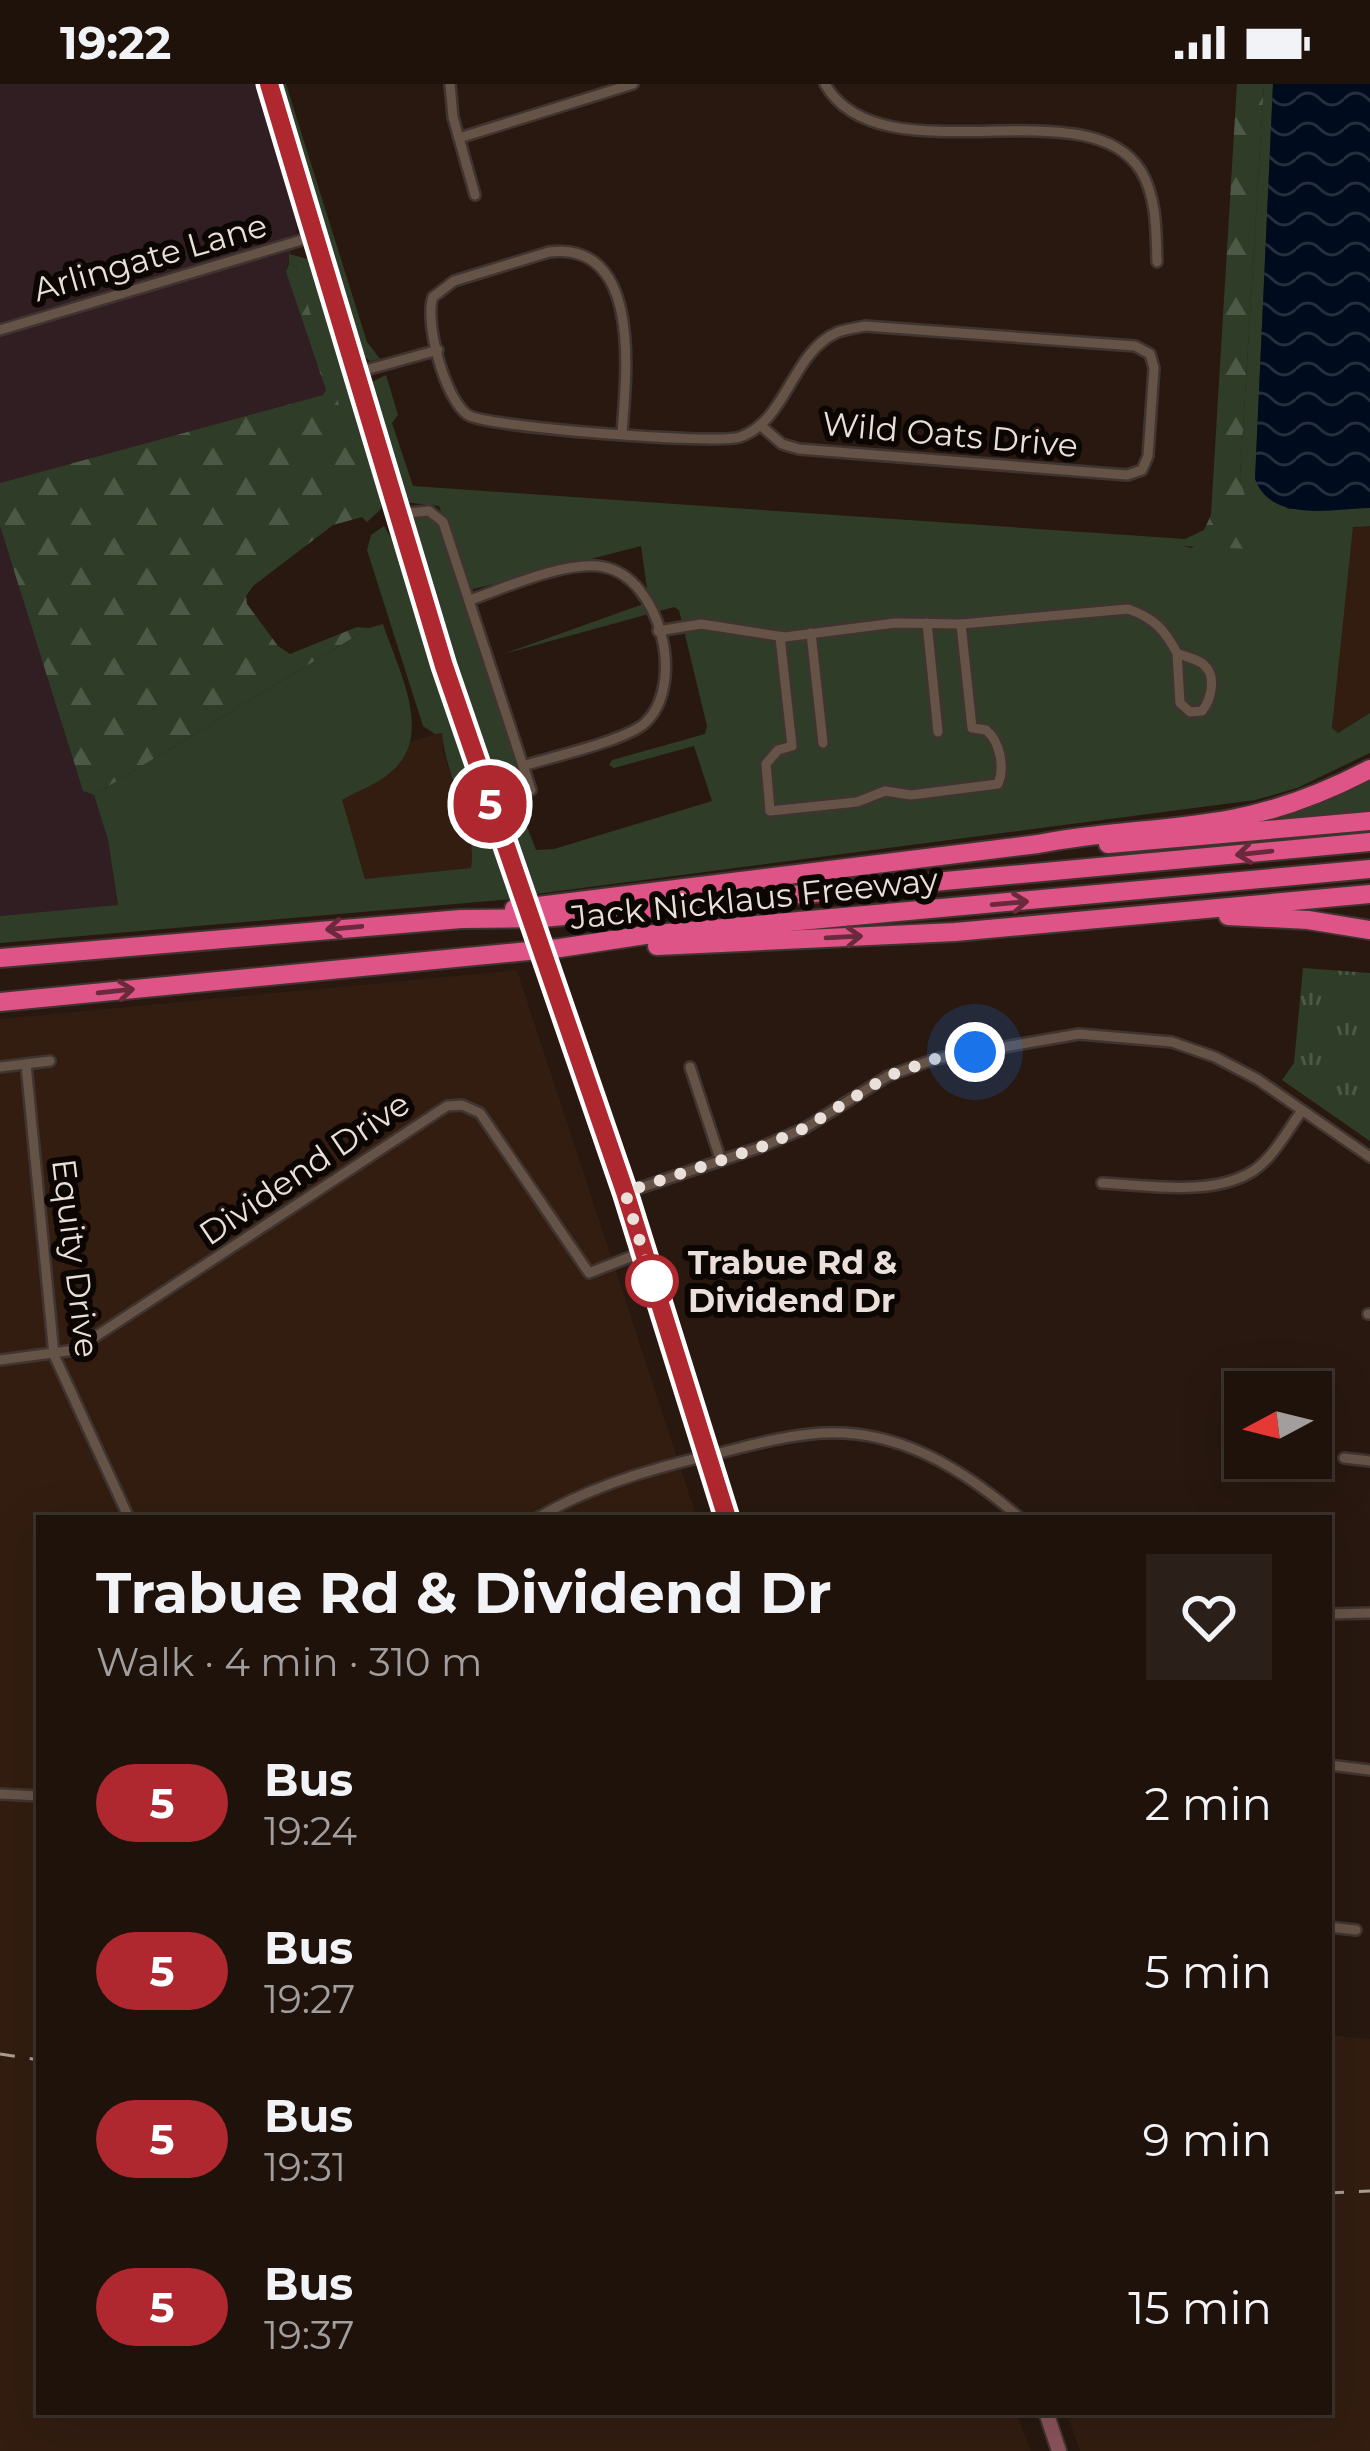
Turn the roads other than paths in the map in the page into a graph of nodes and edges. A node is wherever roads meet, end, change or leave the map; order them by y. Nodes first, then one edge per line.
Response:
1 (269, 84) edge
2 (450, 84) edge
3 (633, 84) edge
4 (825, 84) edge
5 (459, 138) junction
6 (475, 195) dead end
7 (315, 236) junction
8 (1157, 262) dead end
9 (0, 330) edge
10 (438, 350) junction
11 (355, 373) junction
12 (760, 425) junction
13 (622, 433) junction
14 (397, 514) junction
15 (470, 600) junction
16 (927, 623) junction
17 (961, 624) junction
18 (658, 631) junction
19 (811, 633) junction
20 (780, 637) junction
21 (1177, 653) junction
22 (938, 732) dead end
23 (824, 743) dead end
24 (523, 766) junction
25 (1370, 769) edge
26 (531, 790) dead end
27 (1370, 820) edge
28 (1370, 842) edge
29 (1038, 844) junction
30 (1370, 869) edge
31 (1370, 894) edge
32 (1176, 911) junction
33 (461, 919) junction
34 (1370, 930) edge
35 (560, 948) junction
36 (0, 958) edge
37 (0, 1002) edge
38 (50, 1061) dead end
39 (26, 1064) junction
40 (0, 1066) edge
41 (690, 1067) dead end
42 (1301, 1112) junction
43 (1370, 1157) edge
44 (721, 1161) junction
45 (1102, 1184) dead end
46 (625, 1192) junction
47 (643, 1252) junction
48 (54, 1354) junction
49 (0, 1360) edge
50 (706, 1456) junction
51 (1344, 1458) dead end
52 (1370, 1462) edge
53 (128, 1515) edge
54 (543, 1515) edge
55 (726, 1515) edge
56 (1016, 1515) edge
57 (1370, 1613) edge
58 (1332, 1614) edge
59 (1332, 1765) edge
60 (1370, 1770) edge
61 (0, 1794) edge
62 (36, 1796) edge
63 (1332, 1927) edge
64 (1356, 1930) dead end
65 (1047, 2415) edge
66 (1059, 2451) edge

1 - 7 main road
2 - 5 street
3 - 5 street
4 - 8 street
5 - 6 street
7 - 9 street, Arlingate Lane
7 - 11 main road
10 - 11 street
10 - 13 street
10 - 13 street
11 - 14 main road
12 - 12 street, Wild Oats Drive
12 - 13 street
14 - 15 street
14 - 46 main road, bridge
15 - 18 street
15 - 24 street
16 - 17 street
16 - 19 street
16 - 22 street
17 - 20 street
17 - 21 street
18 - 20 street
18 - 24 street
19 - 20 street
19 - 23 street
21 - 21 street
24 - 26 street
25 - 29 highway
27 - 29 highway
28 -> 33 highway, Jack Nicklaus Freeway
29 - 33 highway
35 -> 30 highway, Jack Nicklaus Freeway
31 - 32 highway
32 - 34 highway
35 -> 32 highway
33 -> 36 highway, Jack Nicklaus Freeway
37 -> 35 highway, Jack Nicklaus Freeway
38 - 39 street
39 - 40 street
39 - 48 street, Equity Drive
41 - 44 street
42 - 43 street
42 - 44 street
42 - 45 street
44 - 46 street
46 - 47 main road
47 - 48 street, Dividend Drive
47 - 50 main road
48 - 49 street, Dividend Drive
48 - 53 street, Equity Drive
50 - 54 street
50 - 55 main road
50 - 56 street
51 - 52 street
57 - 58 street
59 - 60 street
61 - 62 street
63 - 64 street
65 - 66 main road

